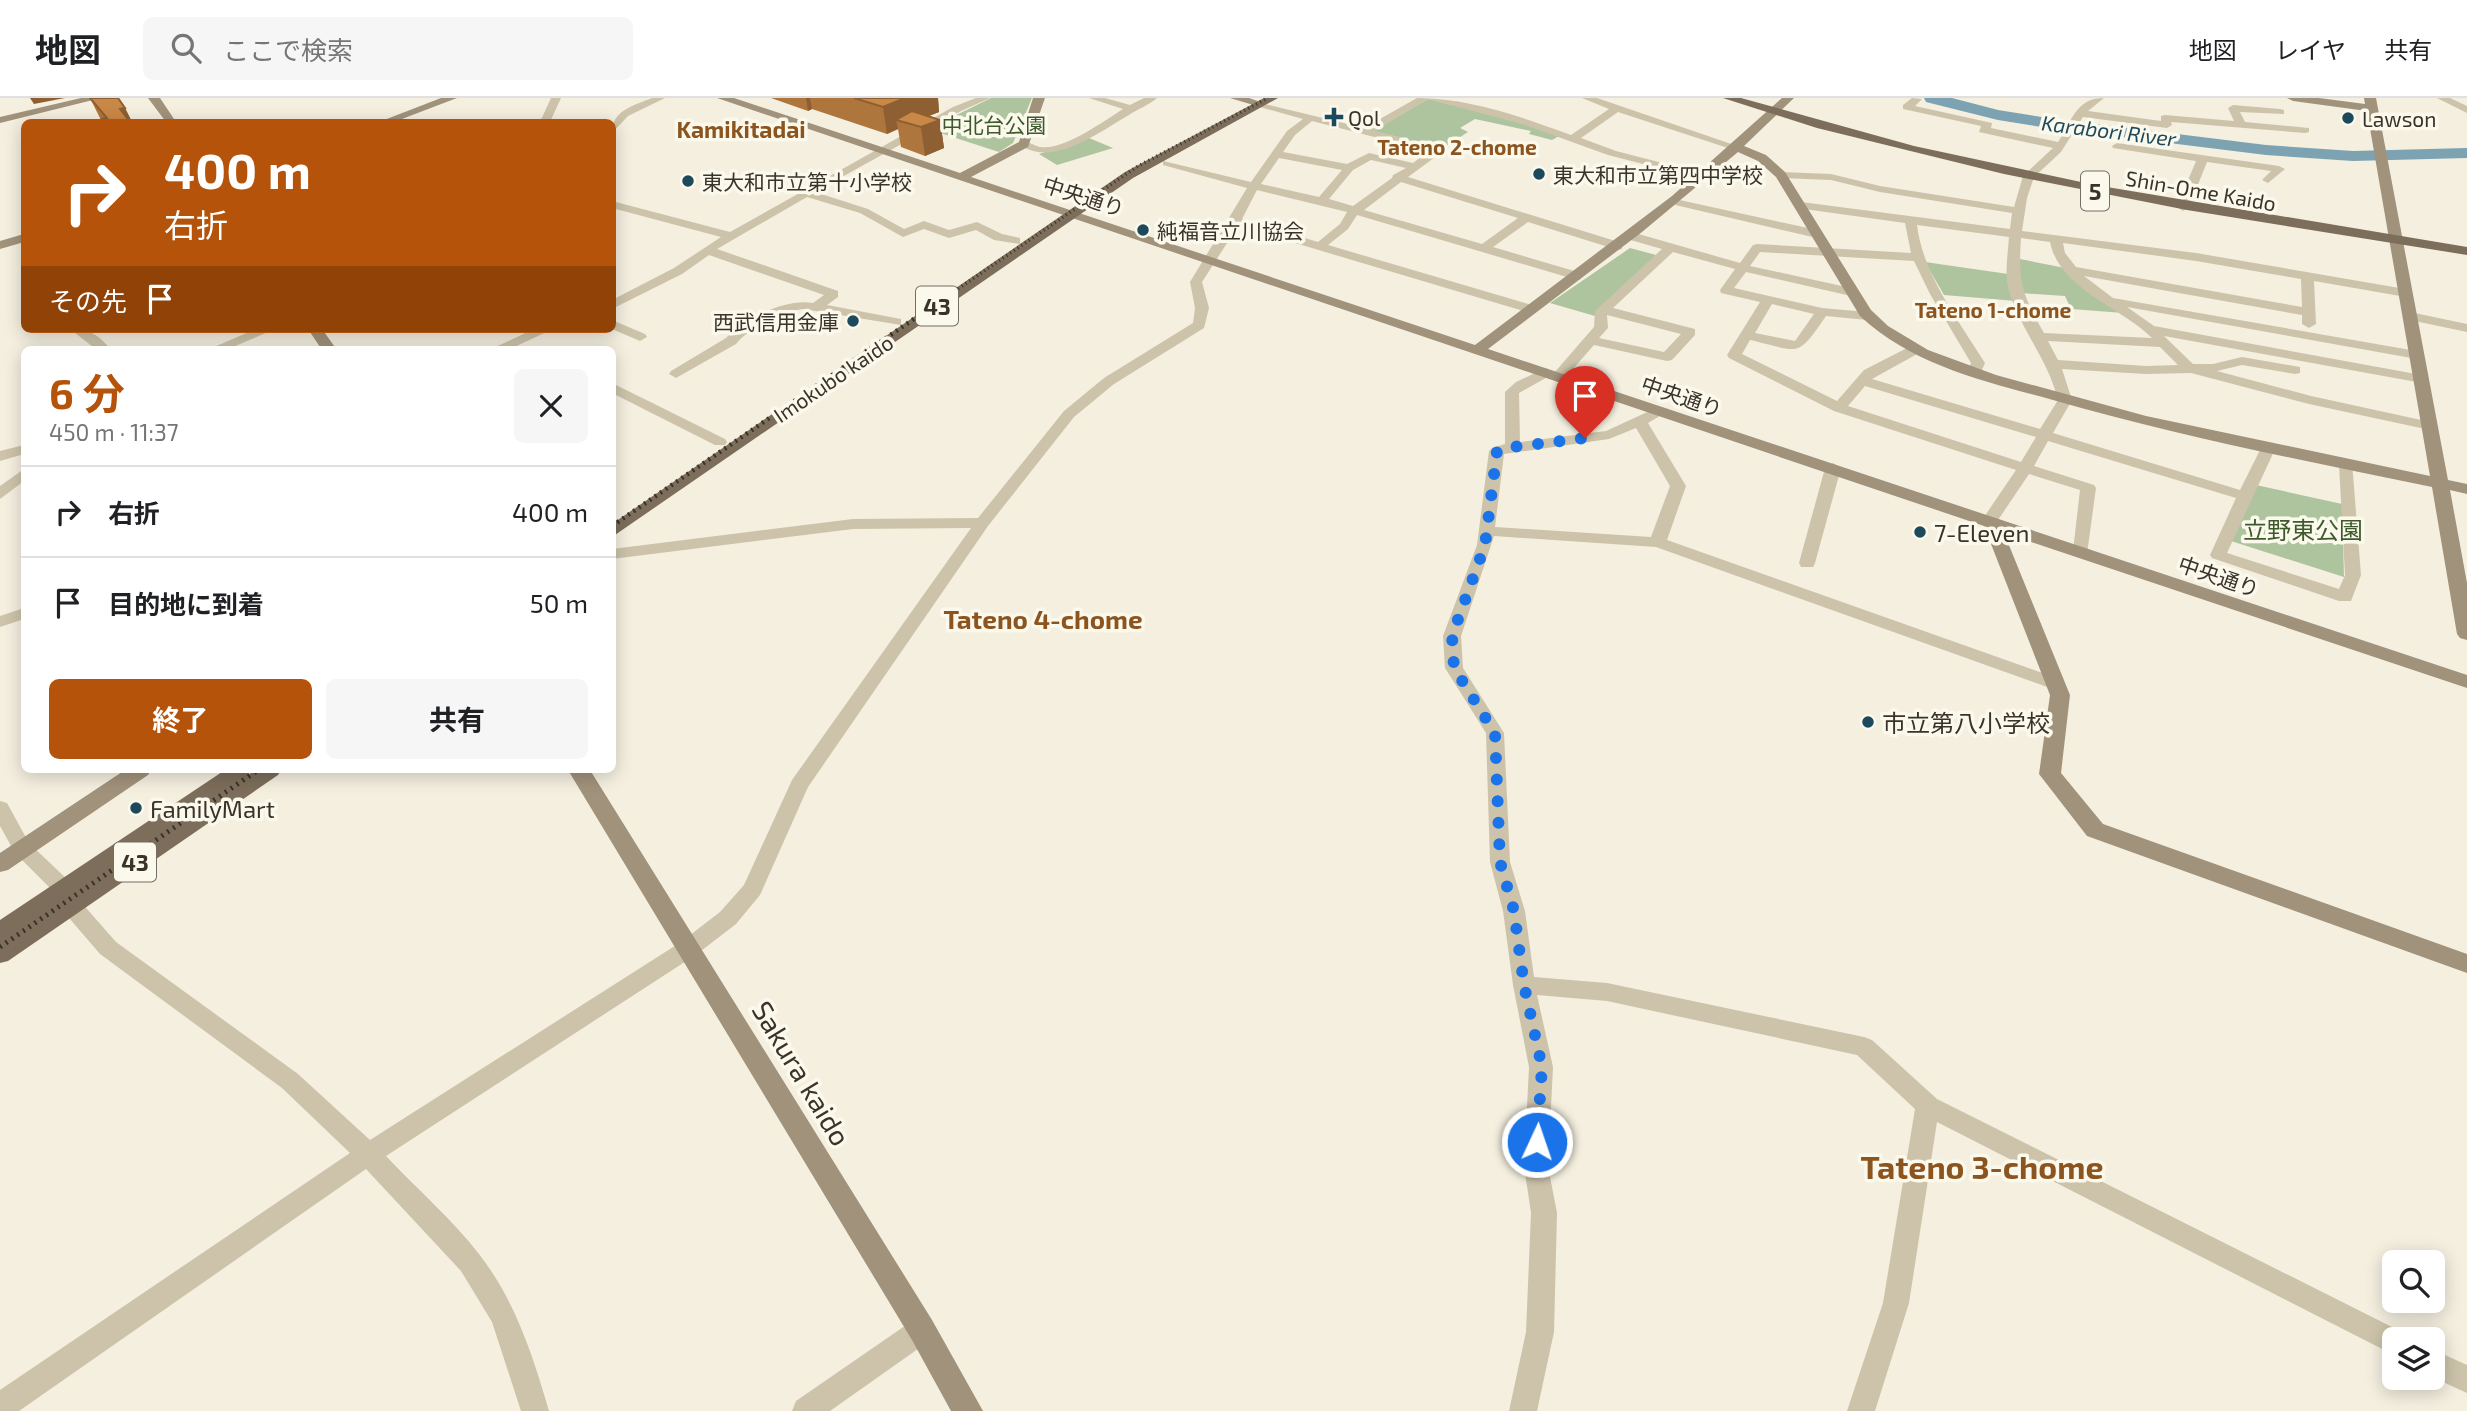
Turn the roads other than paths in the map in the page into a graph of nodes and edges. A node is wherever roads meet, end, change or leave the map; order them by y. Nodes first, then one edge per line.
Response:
1 (95, 98) edge
2 (154, 98) edge
3 (451, 98) edge
4 (556, 98) edge
5 (660, 98) edge
6 (723, 98) edge
7 (985, 98) edge
8 (1039, 98) edge
9 (1094, 98) edge
10 (1152, 98) edge
11 (1236, 98) edge
12 (1424, 98) edge
13 (1433, 98) edge
14 (1587, 98) edge
15 (1730, 98) edge
16 (1788, 98) edge
17 (2099, 98) edge
18 (2292, 98) edge
19 (2442, 98) edge
20 (1917, 99) edge
21 (1260, 101) edge
22 (2371, 103) edge
23 (1618, 107) junction
24 (1129, 108) junction
25 (2467, 110) edge
26 (1774, 112) junction
27 (2280, 112) dead end
28 (1310, 118) junction
29 (169, 119) edge
30 (393, 119) edge
31 (546, 119) edge
32 (0, 120) edge
33 (2076, 122) junction
34 (616, 125) edge
35 (2241, 125) junction
36 (2305, 130) dead end
37 (1365, 132) junction
38 (1572, 139) junction
39 (1396, 140) junction
40 (1024, 144) junction
41 (2060, 146) junction
42 (2117, 146) dead end
43 (1738, 148) junction
44 (884, 151) junction
45 (1278, 154) junction
46 (1369, 156) junction
47 (2203, 158) junction
48 (1167, 163) dead end
49 (1413, 166) junction
50 (1349, 168) junction
51 (1781, 175) junction
52 (962, 177) junction
53 (1397, 177) junction
54 (1705, 177) junction
55 (2027, 178) junction
56 (2268, 180) dead end
57 (1254, 186) junction
58 (806, 193) junction
59 (1322, 201) junction
60 (1675, 202) junction
61 (616, 205) edge
62 (1801, 206) junction
63 (2183, 207) junction
64 (1354, 211) junction
65 (2019, 211) junction
66 (1065, 212) junction
67 (1526, 218) junction
68 (1235, 221) junction
69 (1910, 222) junction
70 (1817, 234) junction
71 (731, 236) junction
72 (1631, 236) junction
73 (2016, 236) junction
74 (21, 240) edge
75 (2056, 240) junction
76 (1016, 241) junction
77 (2398, 241) junction
78 (0, 245) edge
79 (1321, 245) junction
80 (1618, 246) junction
81 (1671, 247) junction
82 (1483, 249) junction
83 (707, 250) junction
84 (2467, 251) edge
85 (1829, 253) junction
86 (1918, 257) junction
87 (1209, 260) junction
88 (1744, 268) junction
89 (2071, 270) junction
90 (1577, 276) junction
91 (2306, 276) junction
92 (2188, 291) junction
93 (1851, 292) junction
94 (2406, 293) junction
95 (1768, 300) junction
96 (2108, 300) junction
97 (616, 303) edge
98 (815, 308) junction
99 (1530, 309) junction
100 (1605, 310) junction
101 (1822, 312) junction
102 (2308, 312) junction
103 (2189, 314) junction
104 (1867, 316) junction
105 (2410, 316) junction
106 (896, 323) junction
107 (616, 326) edge
108 (2467, 328) edge
109 (2150, 330) junction
110 (2284, 331) junction
111 (84, 333) edge
112 (258, 333) edge
113 (536, 333) edge
114 (1747, 335) junction
115 (2310, 336) junction
116 (640, 337) dead end
117 (2040, 337) junction
118 (519, 340) junction
119 (1591, 340) junction
120 (2162, 343) junction
121 (100, 346) edge
122 (224, 346) edge
123 (505, 346) edge
124 (531, 346) edge
125 (1477, 350) junction
126 (1914, 350) junction
127 (2288, 355) junction
128 (2417, 355) junction
129 (2053, 364) junction
130 (2189, 368) junction
131 (2295, 370) junction
132 (1974, 373) junction
133 (676, 374) dead end
134 (1552, 374) junction
135 (2421, 379) junction
136 (1864, 381) junction
137 (616, 389) edge
138 (2065, 400) junction
139 (2309, 400) junction
140 (1839, 408) junction
141 (1661, 411) junction
142 (1639, 420) junction
143 (2430, 426) junction
144 (2044, 436) junction
145 (720, 442) junction
146 (1513, 447) junction
147 (2268, 447) junction
148 (21, 451) edge
149 (0, 456) edge
150 (2347, 465) junction
151 (1833, 468) junction
152 (2025, 468) junction
153 (21, 476) edge
154 (2440, 483) junction
155 (2467, 489) edge
156 (0, 494) edge
157 (2245, 496) junction
158 (616, 511) edge
159 (1990, 520) junction
160 (982, 523) junction
161 (616, 529) edge
162 (1488, 531) junction
163 (1658, 542) junction
164 (2081, 551) junction
165 (616, 554) edge
166 (1807, 563) dead end
167 (21, 614) edge
168 (0, 622) edge
169 (2467, 630) edge
170 (2467, 681) edge
171 (2056, 684) junction
172 (135, 773) edge
173 (236, 773) edge
174 (265, 773) edge
175 (581, 773) edge
176 (0, 808) edge
177 (22, 848) junction
178 (0, 864) edge
179 (67, 897) junction
180 (0, 932) edge
181 (688, 948) junction
182 (0, 954) edge
183 (2467, 964) edge
184 (1524, 985) junction
185 (1928, 1106) junction
186 (368, 1154) junction
187 (922, 1330) junction
188 (2382, 1336) edge
189 (2445, 1368) edge
190 (2467, 1379) edge
191 (0, 1407) edge
192 (534, 1411) edge
193 (806, 1411) edge
194 (968, 1411) edge
195 (1523, 1411) edge
196 (1861, 1411) edge

1 - 32 street
2 - 29 street
3 - 30 street
4 - 31 street
5 - 34 street
6 - 44 street, 中央通り
7 - 44 street
8 - 40 street
9 - 24 street
10 - 24 street
11 - 21 street
12 - 37 street
13 - 38 street
14 - 23 street
15 - 26 main road, Shin-Ome Kaido / 5
16 - 26 street
17 - 33 street
18 - 22 street
19 - 25 street
20 - 41 street
21 - 28 street
21 - 66 main road, Imokubo kaido / 43
22 - 77 street
23 - 38 street
23 - 43 street
24 - 40 street
26 - 43 street
26 - 55 main road, Shin-Ome Kaido / 5
27 - 35 street
28 - 37 street
28 - 45 street
33 - 35 street
33 - 41 street
35 - 36 street
37 - 39 street
38 - 54 street
39 - 46 street
39 - 49 street
40 - 52 street
41 - 55 street
42 - 47 street
43 - 51 street
43 - 54 street
44 - 52 street, 中央通り
44 - 58 street
45 - 50 street
45 - 57 street
46 - 49 street
46 - 50 street
47 - 56 street
47 - 63 street
48 - 57 street
49 - 53 street
50 - 59 street
51 - 62 street
51 - 65 street
52 - 66 street, 中央通り
53 - 64 street
53 - 67 street
54 - 60 street
55 - 63 main road, Shin-Ome Kaido / 5
55 - 65 street
57 - 59 street
57 - 68 street
58 - 71 street
58 - 76 street
59 - 64 street
60 - 70 street
60 - 72 street
61 - 71 street
62 - 69 street
62 - 70 street
63 - 77 main road, Shin-Ome Kaido / 5
64 - 79 street
64 - 82 street
65 - 73 street
66 - 76 main road, Imokubo kaido / 43
66 - 87 street, 中央通り
66 - 161 main road, Imokubo kaido / 43
67 - 80 street
67 - 82 street
68 - 79 street
68 - 87 street
69 - 73 street
69 - 86 street
70 - 85 street
71 - 83 street
72 - 80 street
72 - 81 street
73 - 75 street
73 - 117 street
74 - 78 street
75 - 89 street
75 - 91 street
76 - 106 main road, Imokubo kaido / 43
77 - 84 main road, Shin-Ome Kaido / 5
77 - 94 street
79 - 99 street
80 - 90 street
81 - 88 street
81 - 100 street
82 - 90 street
83 - 97 street
83 - 98 street
85 - 86 street
85 - 88 street
85 - 93 street
86 - 132 street
87 - 125 street, 中央通り
87 - 160 street
88 - 93 street
88 - 95 street
89 - 92 street
89 - 96 street
90 - 99 street
91 - 94 street
91 - 102 street
92 - 102 street
92 - 103 street
93 - 104 street
94 - 105 street
95 - 101 street
95 - 114 street
96 - 103 street
96 - 109 street
98 - 106 street
98 - 133 street
99 - 125 street
100 - 119 street
100 - 119 street
101 - 104 street
101 - 114 street
102 - 115 street
103 - 110 street
104 - 126 street
105 - 108 street
105 - 128 street
106 - 145 main road, Imokubo kaido / 43
107 - 116 street
109 - 120 street
109 - 127 street
110 - 115 street
110 - 127 street
111 - 121 street
112 - 122 street
113 - 118 street
114 - 140 street
115 - 128 street
117 - 120 street
117 - 129 street
118 - 123 street
118 - 124 street
119 - 134 street
120 - 130 street
125 - 134 street, 中央通り
126 - 132 street
126 - 136 street
127 - 131 street
127 - 135 street
128 - 135 street
129 - 130 street
129 - 138 street
130 - 131 street
130 - 139 street
131 - 139 street
132 - 138 street
134 - 141 street, 中央通り
134 - 146 street
135 - 143 street
136 - 140 street
136 - 144 street
137 - 145 street
138 - 144 street
138 - 147 street
139 - 143 street
140 - 152 street
141 - 142 street
141 - 151 street, 中央通り
142 - 146 street
142 - 163 street
143 - 154 street
144 - 152 street
144 - 157 street
145 - 158 main road, Imokubo kaido / 43
146 - 162 street
147 - 150 street
147 - 157 street
148 - 149 street
150 - 154 street
150 - 157 street
151 - 159 street, 中央通り
151 - 166 street
152 - 159 street
152 - 164 street
153 - 156 street
154 - 155 street
154 - 169 street
159 - 164 street, 中央通り
159 - 171 street
160 - 165 street
160 - 181 street
162 - 163 street
162 - 184 street
163 - 171 street
164 - 170 street, 中央通り
167 - 168 street
171 - 183 street
172 - 177 street
173 - 179 main road, 43
174 - 179 main road, 43
175 - 181 street, Sakura kaido
176 - 177 street
177 - 178 street
177 - 179 street
179 - 180 main road, 43
179 - 182 main road, 43
179 - 186 street
181 - 186 street
181 - 187 street, Sakura kaido
184 - 185 street
184 - 195 street
185 - 188 street
185 - 196 street
186 - 191 street
186 - 192 street
187 - 193 street
187 - 194 street, Sakura kaido
189 - 190 street

